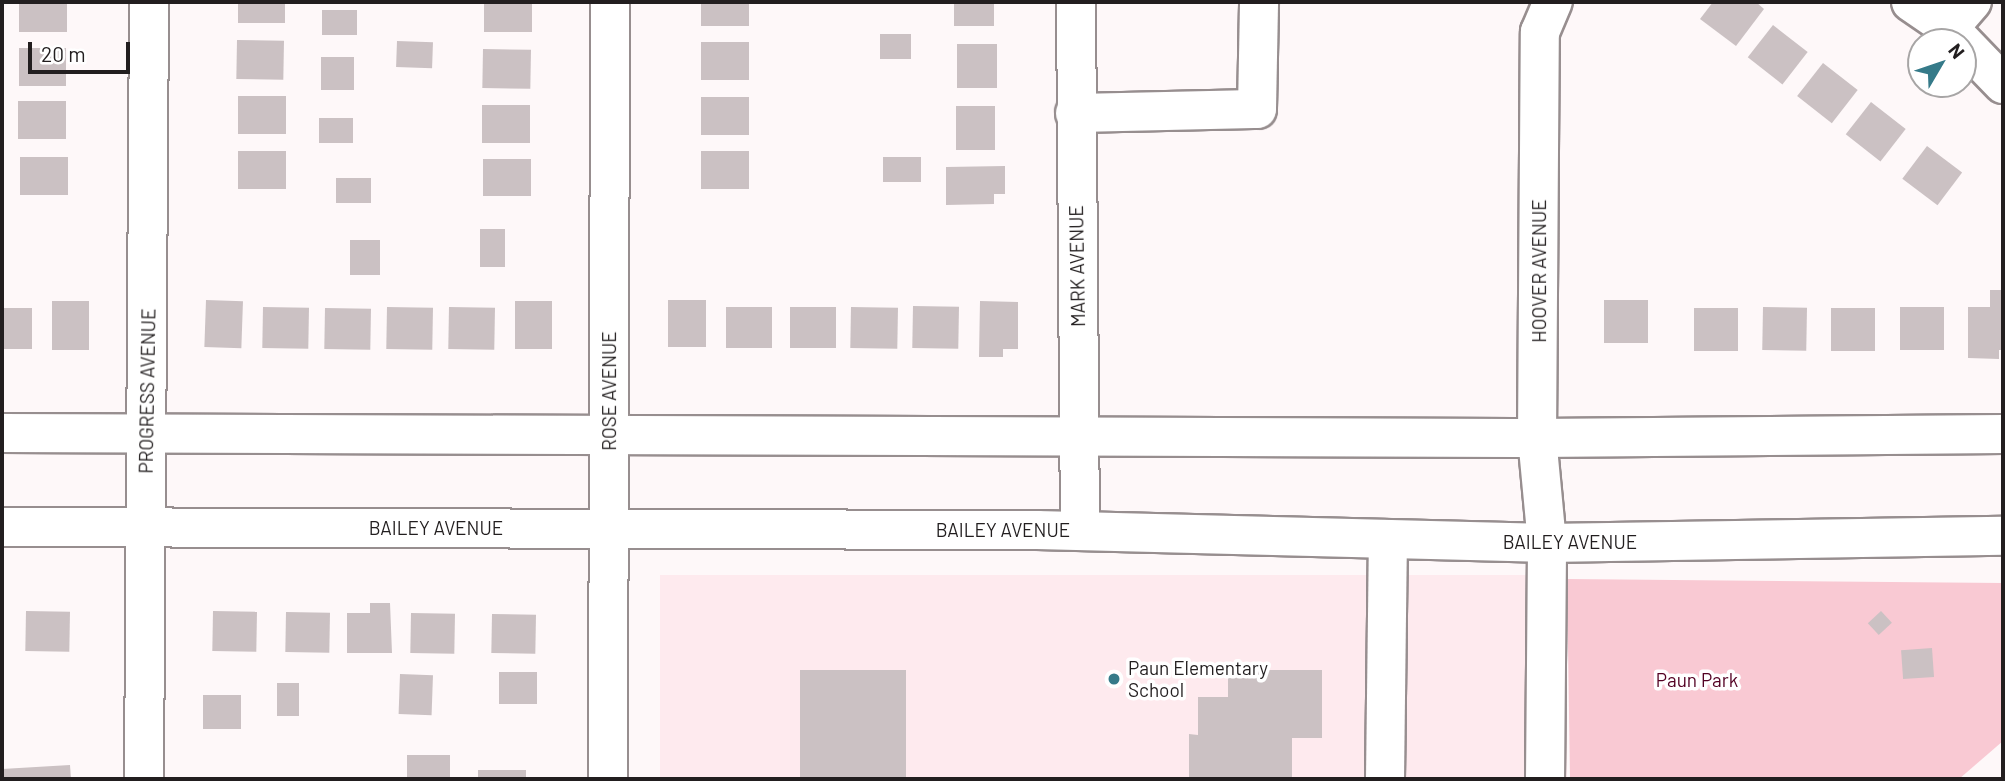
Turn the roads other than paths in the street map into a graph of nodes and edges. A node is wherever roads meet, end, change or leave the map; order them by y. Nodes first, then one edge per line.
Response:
1 (149, 2) edge
2 (610, 2) edge
3 (1076, 2) edge
4 (1259, 2) edge
5 (1553, 2) edge
6 (1911, 2) edge
7 (1961, 15) edge
8 (2003, 83) edge
9 (1075, 113) junction
10 (2, 433) edge
11 (145, 434) junction
12 (2003, 434) edge
13 (1079, 435) junction
14 (609, 436) junction
15 (1537, 438) junction
16 (145, 526) junction
17 (2, 527) edge
18 (609, 529) junction
19 (1080, 530) junction
20 (2003, 536) edge
21 (1388, 539) junction
22 (1547, 543) junction
23 (144, 779) edge
24 (608, 779) edge
25 (1385, 779) edge
26 (1545, 779) edge

1 - 11 street, PROGRESS AVENUE
2 - 14 street, ROSE AVENUE
3 - 9 street, MARK AVENUE
4 - 9 street
5 - 15 street, HOOVER AVENUE
6 - 7 street
7 - 8 street
9 - 13 street, MARK AVENUE
10 - 11 street
11 - 14 street
11 - 16 street, PROGRESS AVENUE
12 - 15 street
13 - 14 street
13 - 15 street
13 - 19 street, MARK AVENUE
14 - 18 street, ROSE AVENUE
15 - 22 street, HOOVER AVENUE
16 - 17 street, BAILEY AVENUE
16 - 18 street, BAILEY AVENUE
16 - 23 street, PROGRESS AVENUE
18 - 19 street, BAILEY AVENUE
18 - 24 street, ROSE AVENUE
19 - 21 street, BAILEY AVENUE
20 - 22 street, BAILEY AVENUE
21 - 22 street, BAILEY AVENUE
21 - 25 street
22 - 26 street, HOOVER AVENUE

